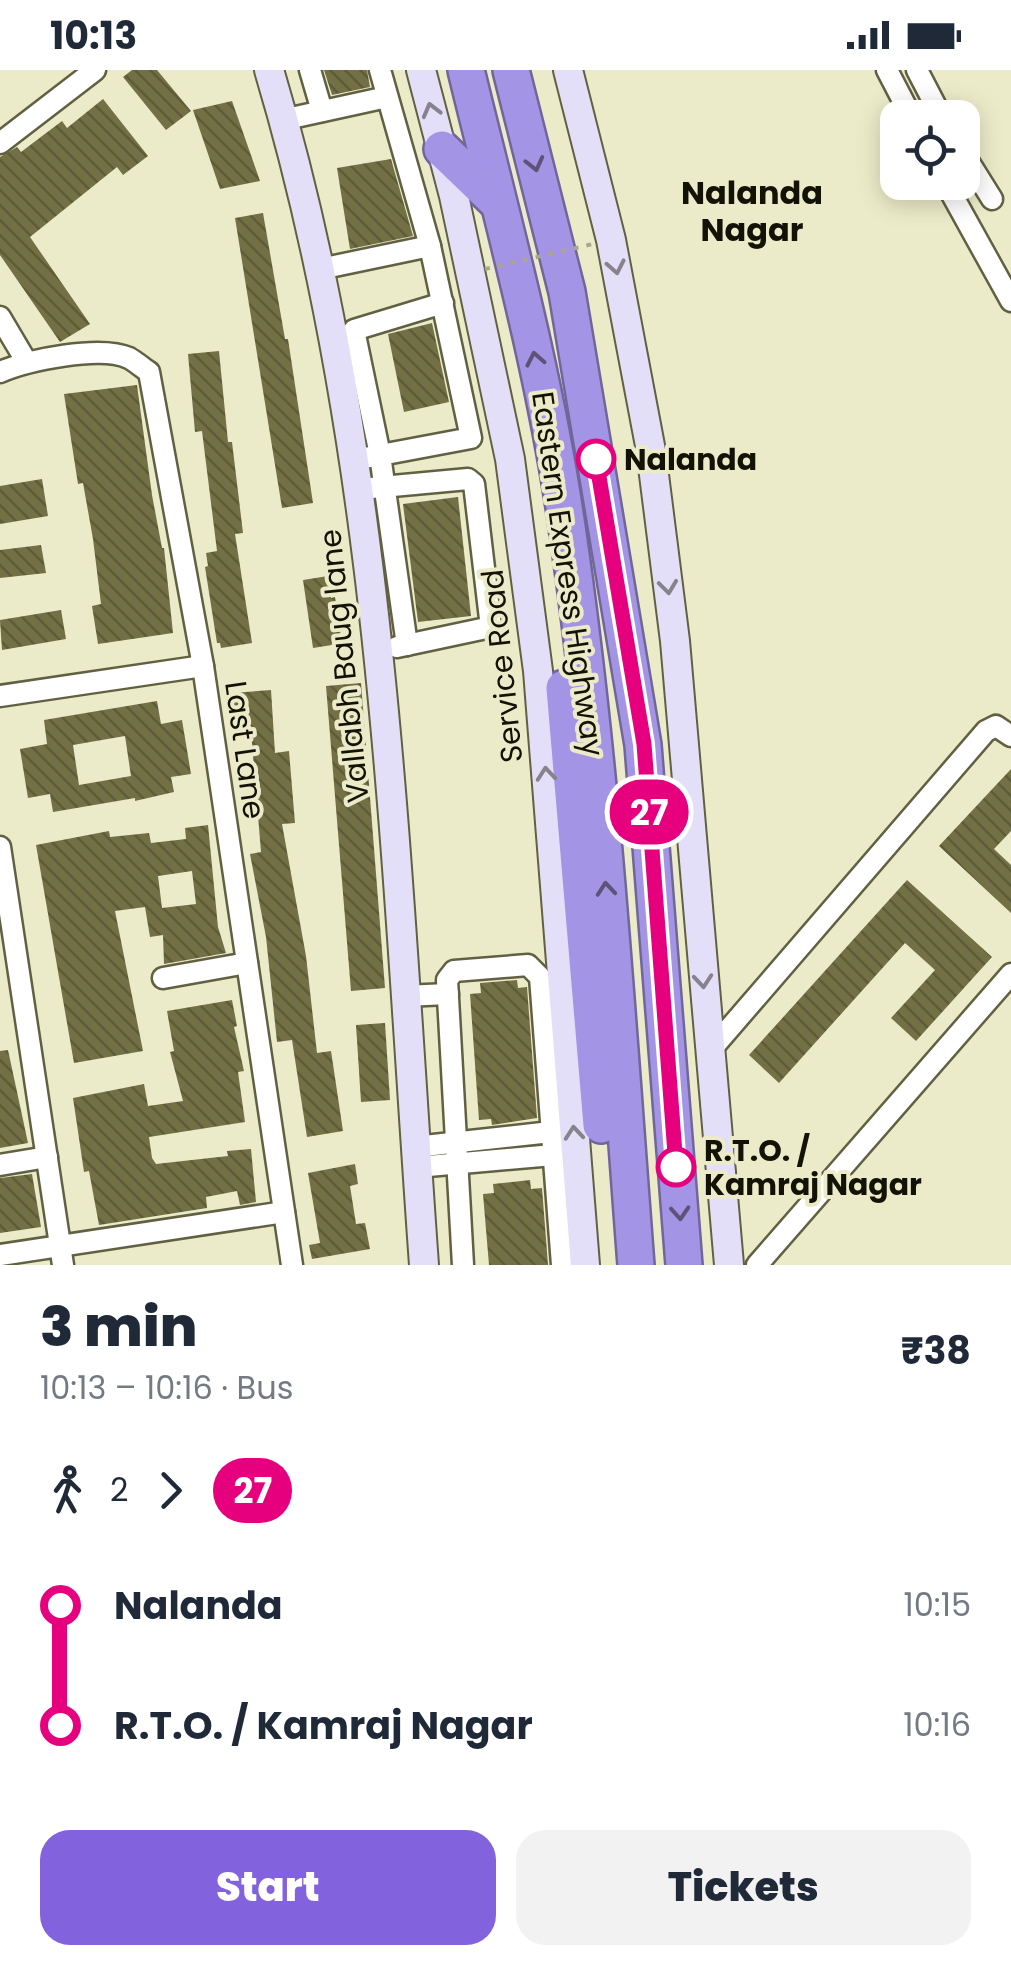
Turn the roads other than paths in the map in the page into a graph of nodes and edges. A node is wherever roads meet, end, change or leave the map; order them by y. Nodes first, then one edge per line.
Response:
1 (96, 70) edge
2 (269, 70) edge
3 (310, 70) edge
4 (380, 70) edge
5 (420, 70) edge
6 (466, 70) edge
7 (511, 70) edge
8 (568, 70) edge
9 (887, 70) edge
10 (917, 70) edge
11 (387, 97) junction
12 (903, 100) edge
13 (933, 100) edge
14 (322, 112) junction
15 (282, 120) junction
16 (0, 143) edge
17 (442, 149) junction
18 (980, 180) edge
19 (992, 199) dead end
20 (956, 200) edge
21 (499, 204) junction
22 (430, 246) junction
23 (320, 269) junction
24 (1011, 301) edge
25 (443, 303) junction
26 (0, 317) edge
27 (26, 361) junction
28 (0, 372) edge
29 (367, 458) junction
30 (371, 489) junction
31 (567, 525) junction
32 (393, 648) junction
33 (202, 666) junction
34 (0, 696) edge
35 (1011, 736) edge
36 (0, 846) edge
37 (247, 963) junction
38 (1011, 974) edge
39 (163, 978) dead end
40 (448, 994) junction
41 (404, 996) junction
42 (709, 1052) junction
43 (552, 1132) junction
44 (457, 1152) junction
45 (553, 1155) junction
46 (47, 1157) junction
47 (416, 1157) junction
48 (0, 1165) edge
49 (284, 1212) junction
50 (0, 1256) edge
51 (62, 1256) edge
52 (292, 1265) edge
53 (424, 1265) edge
54 (463, 1265) edge
55 (562, 1265) edge
56 (585, 1265) edge
57 (614, 1265) edge
58 (636, 1265) edge
59 (684, 1265) edge
60 (729, 1265) edge
61 (756, 1265) edge

1 - 16 street
2 - 15 street, Vallabh Baug lane
3 - 14 street
4 - 11 street
17 -> 5 street, Service Road
6 - 21 highway, Eastern Express Highway
7 -> 59 highway, Eastern Express Highway
8 -> 42 street
9 - 12 street
10 - 13 street
11 - 14 street
11 - 22 street
14 - 15 street
15 - 23 street, Vallabh Baug lane
17 - 21 highway
56 -> 17 street, Service Road
18 - 19 street
20 - 24 street
31 -> 21 highway, Eastern Express Highway
22 - 23 street
22 - 25 street
23 - 29 street, Vallabh Baug lane
25 - 29 street
25 - 29 street
26 - 27 street
27 - 28 street
27 - 33 street, Last Lane
29 - 30 street, Vallabh Baug lane
30 - 32 street, Vallabh Baug lane
30 - 32 street
31 - 57 highway
58 -> 31 highway, Eastern Express Highway
32 - 41 street, Vallabh Baug lane
33 - 34 street
33 - 37 street, Last Lane
35 - 42 street
36 - 46 street
37 - 39 street
37 - 49 street, Last Lane
38 - 61 street
40 - 41 street
40 - 43 street
40 - 44 street
41 - 47 street, Vallabh Baug lane
42 - 60 street
43 - 44 street
43 - 45 street
44 - 45 street
44 - 47 street
44 - 54 street
45 - 55 street
46 - 48 street
46 - 51 street
47 - 53 street, Vallabh Baug lane
49 - 51 street
49 - 52 street, Last Lane
50 - 51 street

